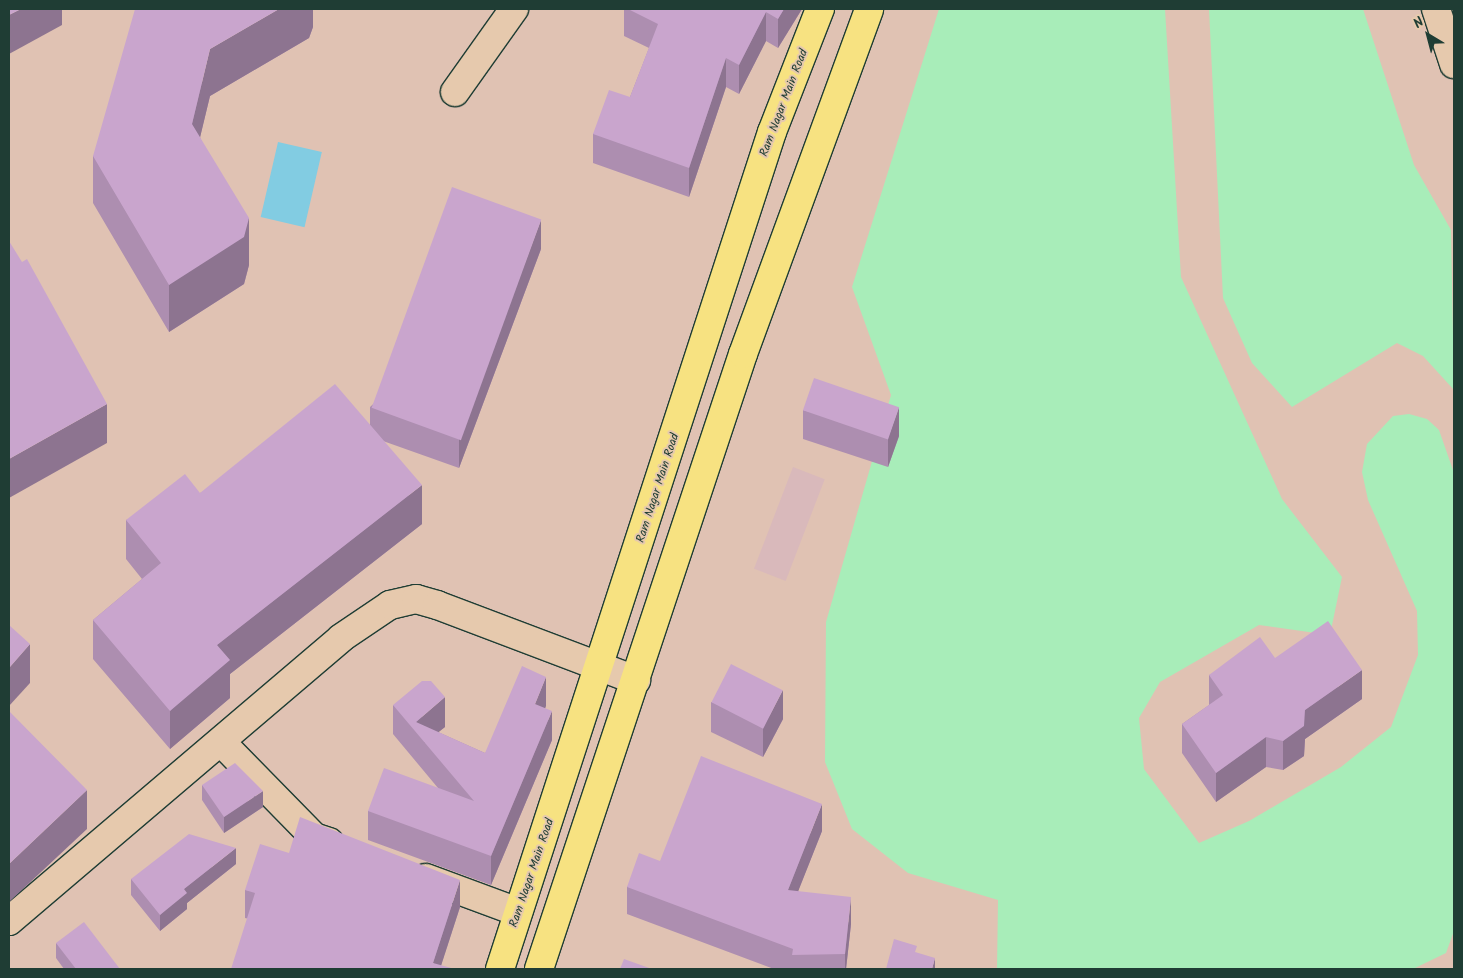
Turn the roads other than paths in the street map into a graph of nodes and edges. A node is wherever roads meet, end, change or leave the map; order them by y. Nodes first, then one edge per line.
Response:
1 (514, 9) edge
2 (820, 9) edge
3 (869, 9) edge
4 (1436, 9) edge
5 (1454, 64) edge
6 (455, 92) dead end
7 (599, 667) junction
8 (636, 680) junction
9 (222, 744) junction
10 (352, 850) edge
11 (398, 868) edge
12 (518, 912) junction
13 (9, 921) edge
14 (500, 969) edge
15 (539, 969) edge

1 - 6 street
2 - 7 main road, Ram Nagar Main Road
3 - 8 main road
4 - 5 street
7 - 8 street
7 - 9 street
7 - 12 main road, Ram Nagar Main Road
8 - 15 main road
9 - 10 street
9 - 13 street
11 - 12 street
12 - 14 main road, Ram Nagar Main Road

